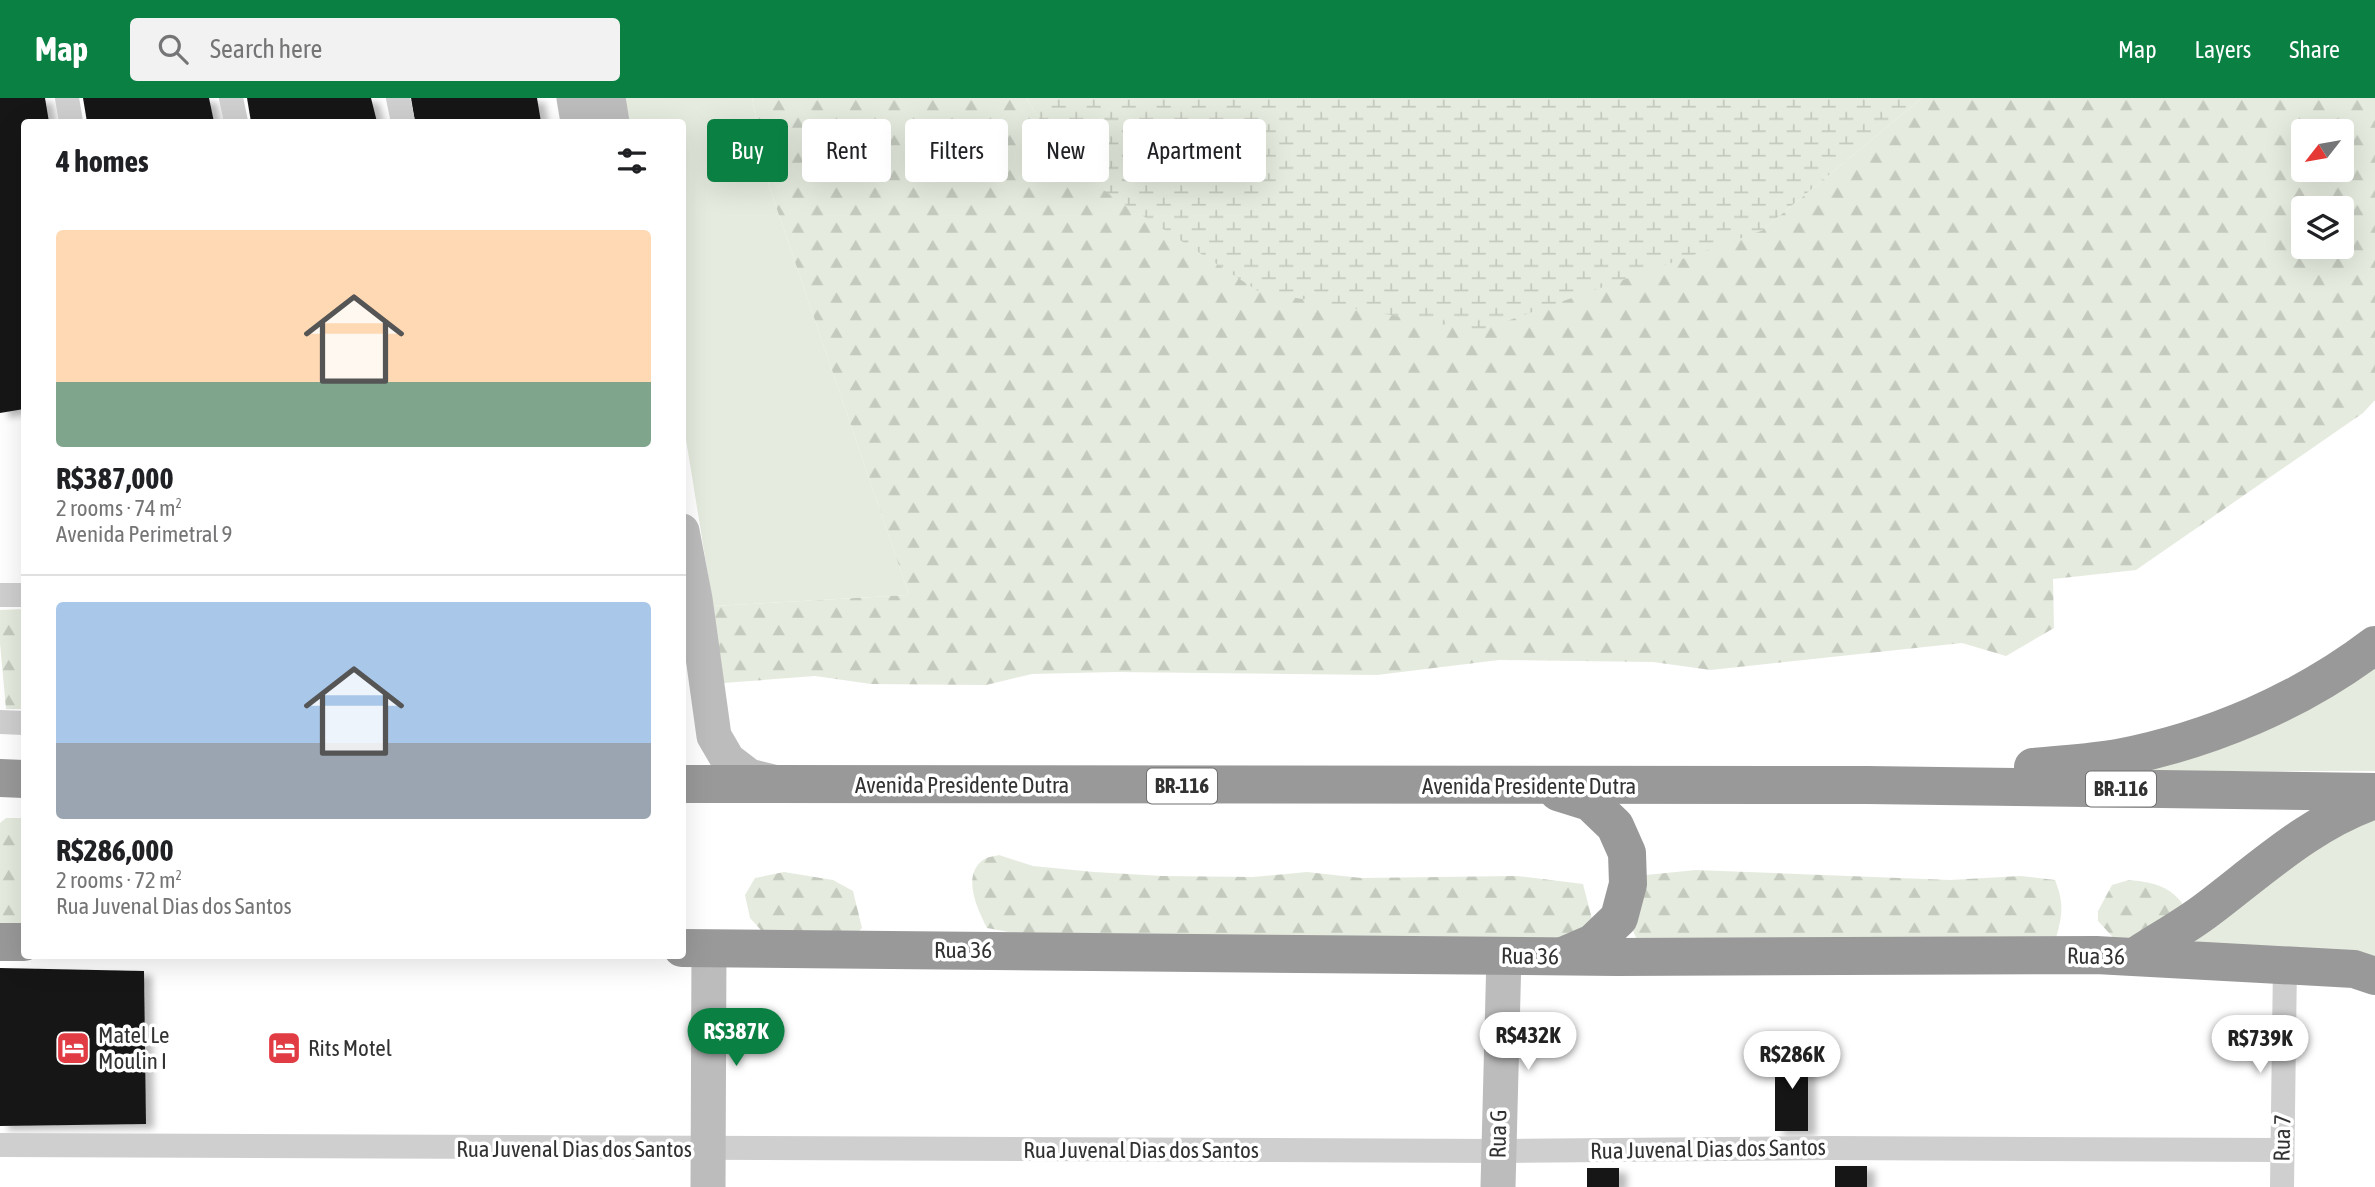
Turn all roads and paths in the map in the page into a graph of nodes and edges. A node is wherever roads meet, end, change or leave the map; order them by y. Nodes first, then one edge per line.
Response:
1 (67, 98) edge
2 (232, 98) edge
3 (398, 98) edge
4 (574, 98) edge
5 (608, 98) edge
6 (70, 119) edge
7 (236, 119) edge
8 (402, 119) edge
9 (578, 119) edge
10 (612, 119) edge
11 (686, 552) edge
12 (21, 594) edge
13 (0, 595) edge
14 (2375, 645) edge
15 (0, 722) edge
16 (21, 723) edge
17 (0, 778) edge
18 (21, 779) edge
19 (686, 784) edge
20 (780, 784) junction
21 (1867, 785) junction
22 (1539, 787) junction
23 (2375, 792) edge
24 (2375, 800) edge
25 (0, 942) edge
26 (21, 942) edge
27 (696, 948) edge
28 (1504, 955) junction
29 (1563, 956) junction
30 (2136, 956) junction
31 (2285, 964) junction
32 (2375, 976) edge
33 (0, 1145) edge
34 (708, 1149) junction
35 (2282, 1150) junction
36 (1498, 1151) junction
37 (708, 1187) edge
38 (1498, 1187) edge
39 (2282, 1187) edge

1 - 6 street
2 - 7 street
3 - 8 street
4 - 9 main road
5 - 10 main road
11 - 20 main road
12 - 13 street
14 - 21 highway
15 - 16 street
17 - 18 highway
19 - 20 highway, Avenida Presidente Dutra / BR-116
20 - 22 highway, Avenida Presidente Dutra / BR-116
21 - 22 highway, Avenida Presidente Dutra / BR-116
21 - 23 highway, Avenida Presidente Dutra / BR-116
22 - 29 highway
24 - 30 highway
25 - 26 highway
27 - 28 highway, Rua 36
27 - 34 main road
28 - 29 highway, Rua 36
28 - 36 main road, Rua G
29 - 30 highway, Rua 36
30 - 31 highway, Rua 36
31 - 32 highway, Rua 36
31 - 35 street, Rua 7
33 - 34 street, Rua Juvenal Dias dos Santos
34 - 36 street, Rua Juvenal Dias dos Santos
34 - 37 main road
35 - 36 street, Rua Juvenal Dias dos Santos
35 - 39 street, Rua 7
36 - 38 main road, Rua G

